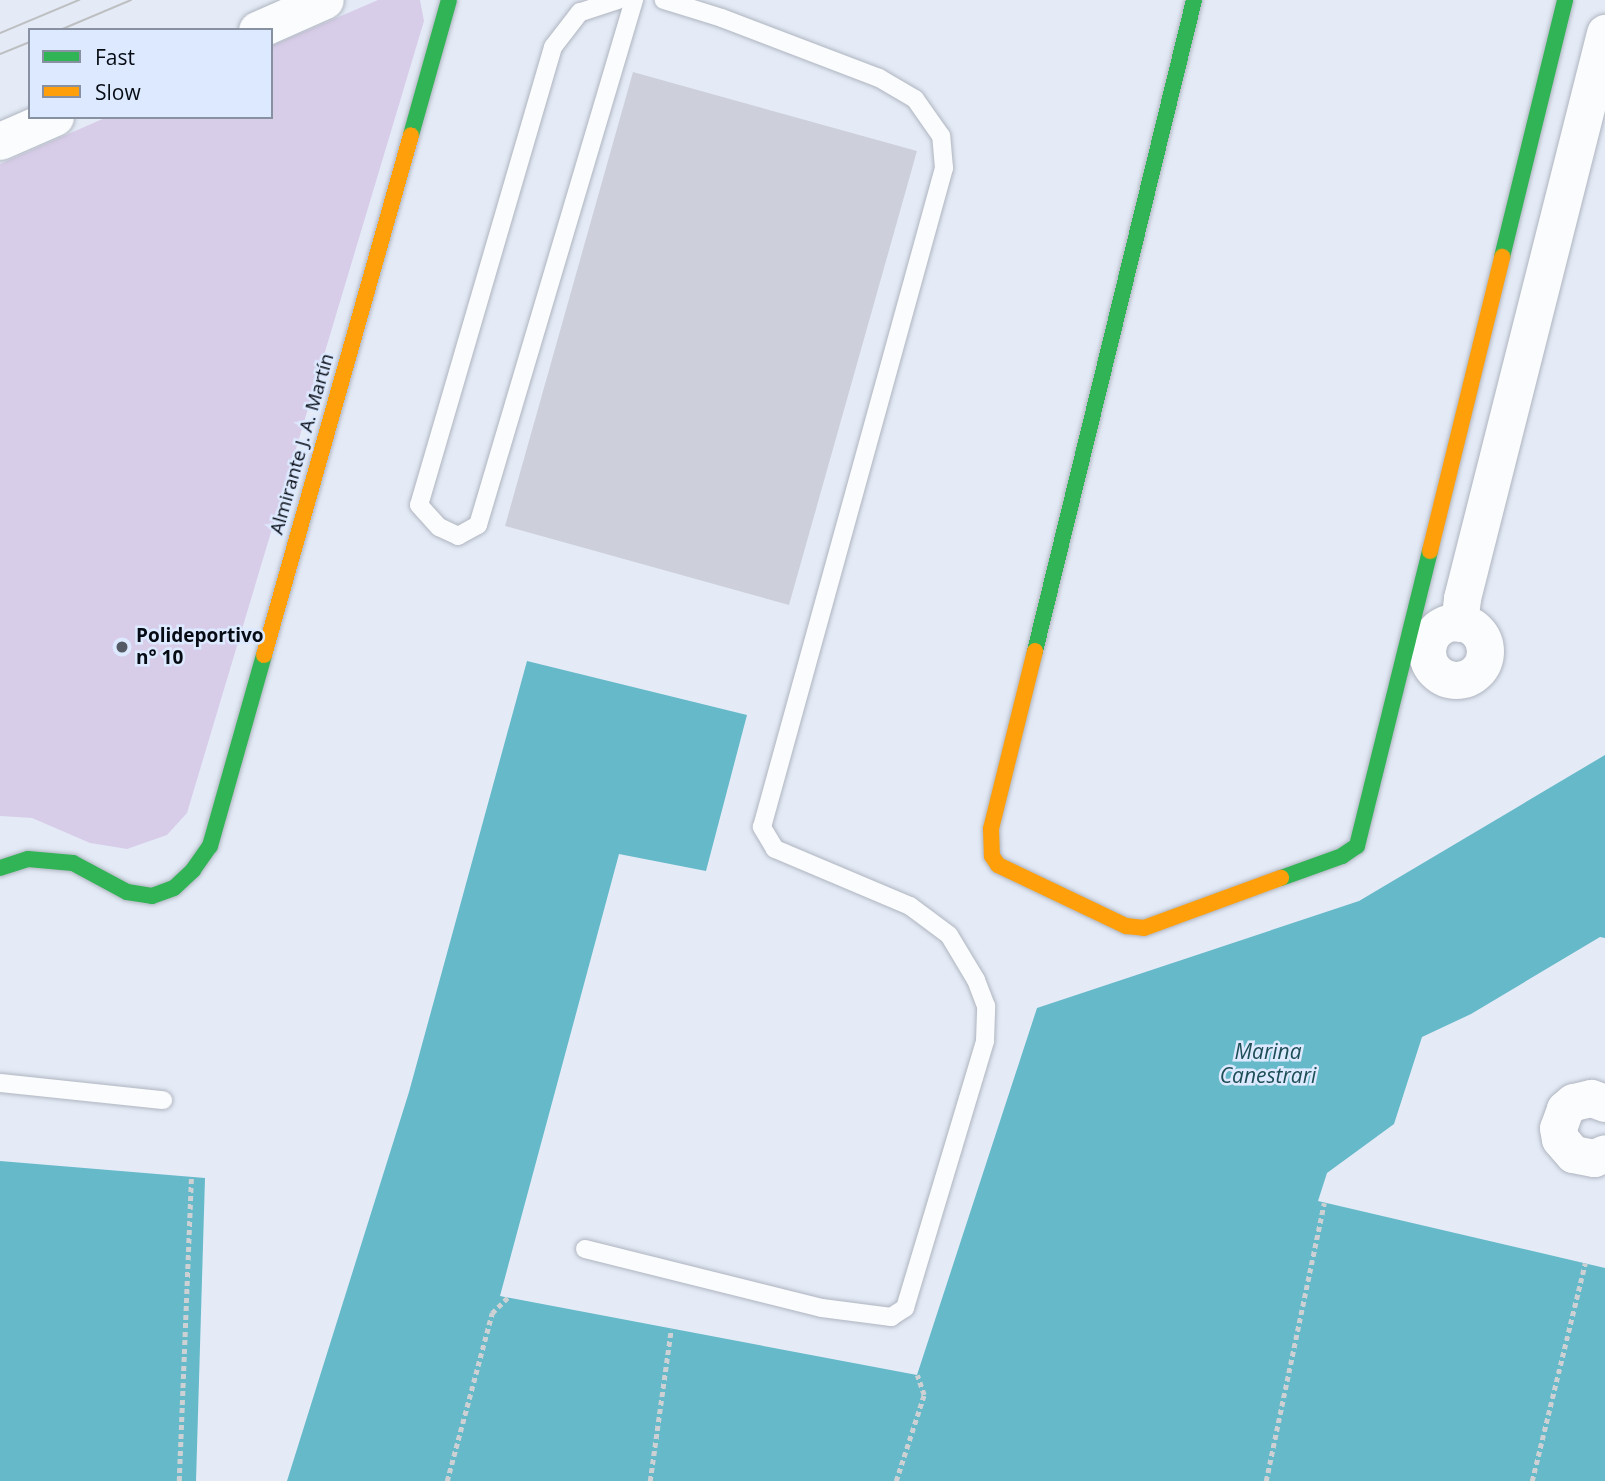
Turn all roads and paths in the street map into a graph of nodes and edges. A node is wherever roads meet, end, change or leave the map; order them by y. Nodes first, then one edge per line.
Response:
1 (325, 0) edge
2 (449, 0) edge
3 (618, 0) edge
4 (634, 0) edge
5 (666, 0) edge
6 (1194, 0) edge
7 (1564, 0) edge
8 (700, 5) edge
9 (262, 28) edge
10 (1605, 33) edge
11 (50, 119) edge
12 (0, 141) edge
13 (1459, 623) dead end
14 (0, 868) edge
15 (0, 1083) edge
16 (163, 1100) dead end
17 (1605, 1103) edge
18 (1605, 1153) edge
19 (191, 1177) dead end
20 (1324, 1203) dead end
21 (585, 1249) dead end
22 (1585, 1263) dead end
23 (508, 1297) dead end
24 (671, 1329) dead end
25 (917, 1375) dead end
26 (179, 1481) edge
27 (447, 1481) edge
28 (649, 1481) edge
29 (896, 1481) edge
30 (1266, 1481) edge
31 (1532, 1481) edge

1 - 9 street
2 - 14 street, Almirante J. A. Martín
3 - 4 lane
5 - 8 lane
6 - 7 street
8 - 21 lane
10 - 13 street
11 - 12 street
15 - 16 lane
17 - 18 street
19 - 26 path
20 - 30 path
22 - 31 path
23 - 27 path
24 - 28 path
25 - 29 path

